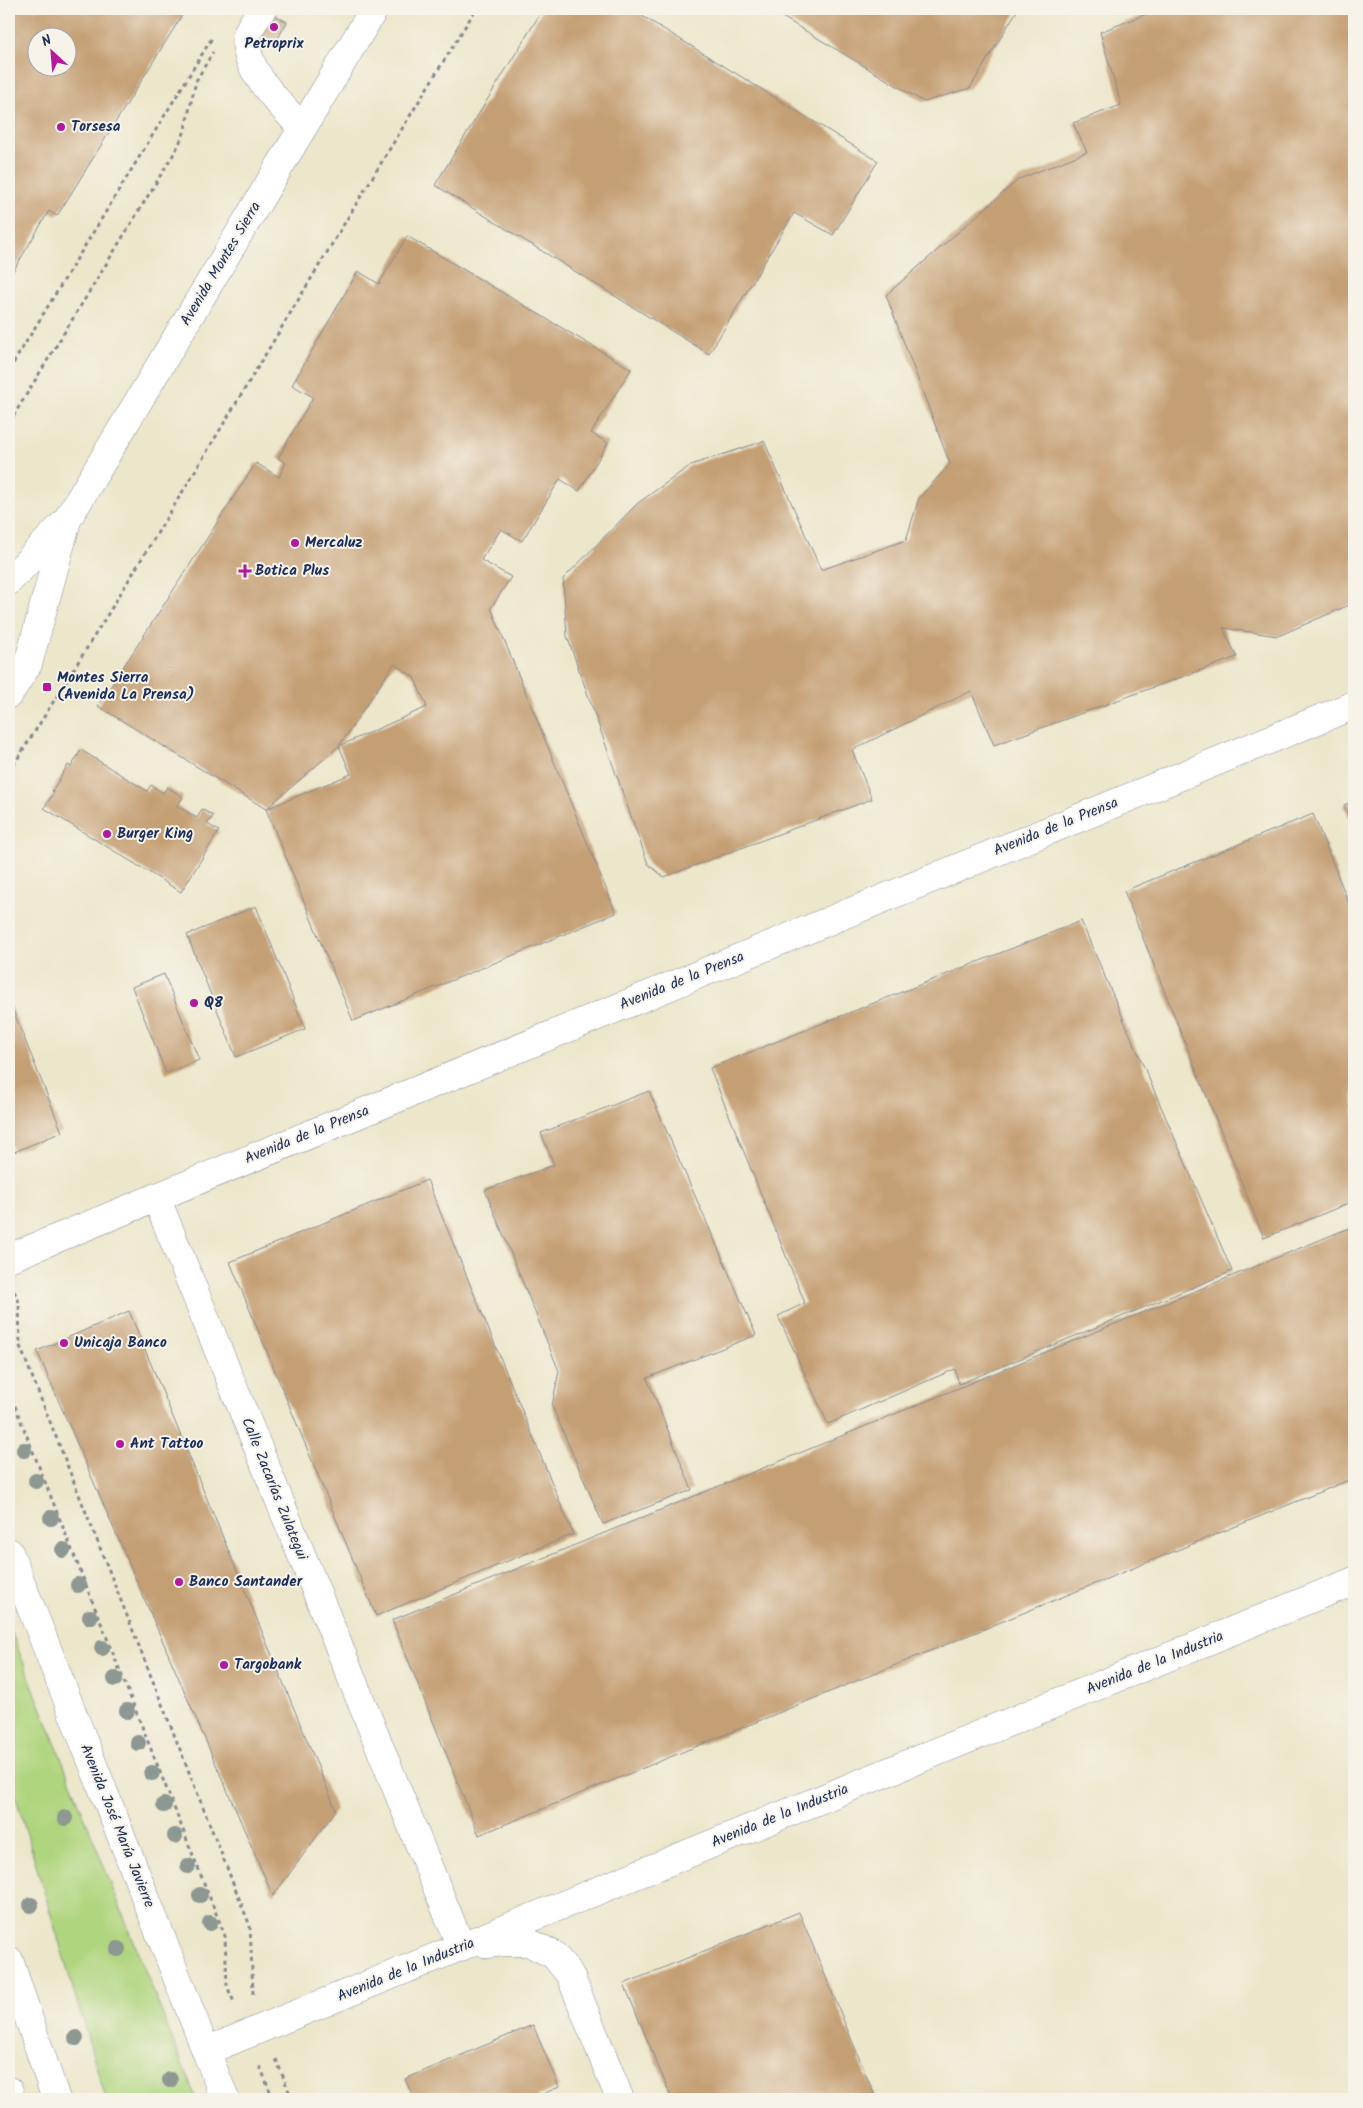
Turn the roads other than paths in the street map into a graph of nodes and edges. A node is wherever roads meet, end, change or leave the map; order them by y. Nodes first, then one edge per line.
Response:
1 (262, 9) edge
2 (374, 9) edge
3 (302, 128) junction
4 (67, 520) junction
5 (9, 581) edge
6 (9, 694) edge
7 (1354, 705) edge
8 (156, 1197) junction
9 (9, 1258) edge
10 (9, 1552) edge
11 (1354, 1581) edge
12 (460, 1947) junction
13 (9, 1960) edge
14 (206, 2051) junction
15 (9, 2092) edge
16 (11, 2099) edge
17 (56, 2099) edge
18 (225, 2099) edge
19 (620, 2099) edge

1 - 3 street
2 - 3 street, Avenida Montes Sierra
3 - 4 street, Avenida Montes Sierra
4 - 5 street, Avenida Montes Sierra
4 - 6 street, Avenida Montes Sierra
7 - 8 street, Avenida de la Prensa
8 - 9 street, Avenida de la Prensa
8 - 12 street, Calle Zacarías Zulategui
10 - 14 street, Avenida José María Javierre
11 - 12 street, Avenida de la Industria
12 - 14 street, Avenida de la Industria
12 - 19 street
13 - 17 street
14 - 18 street, Avenida José María Javierre
15 - 16 street

